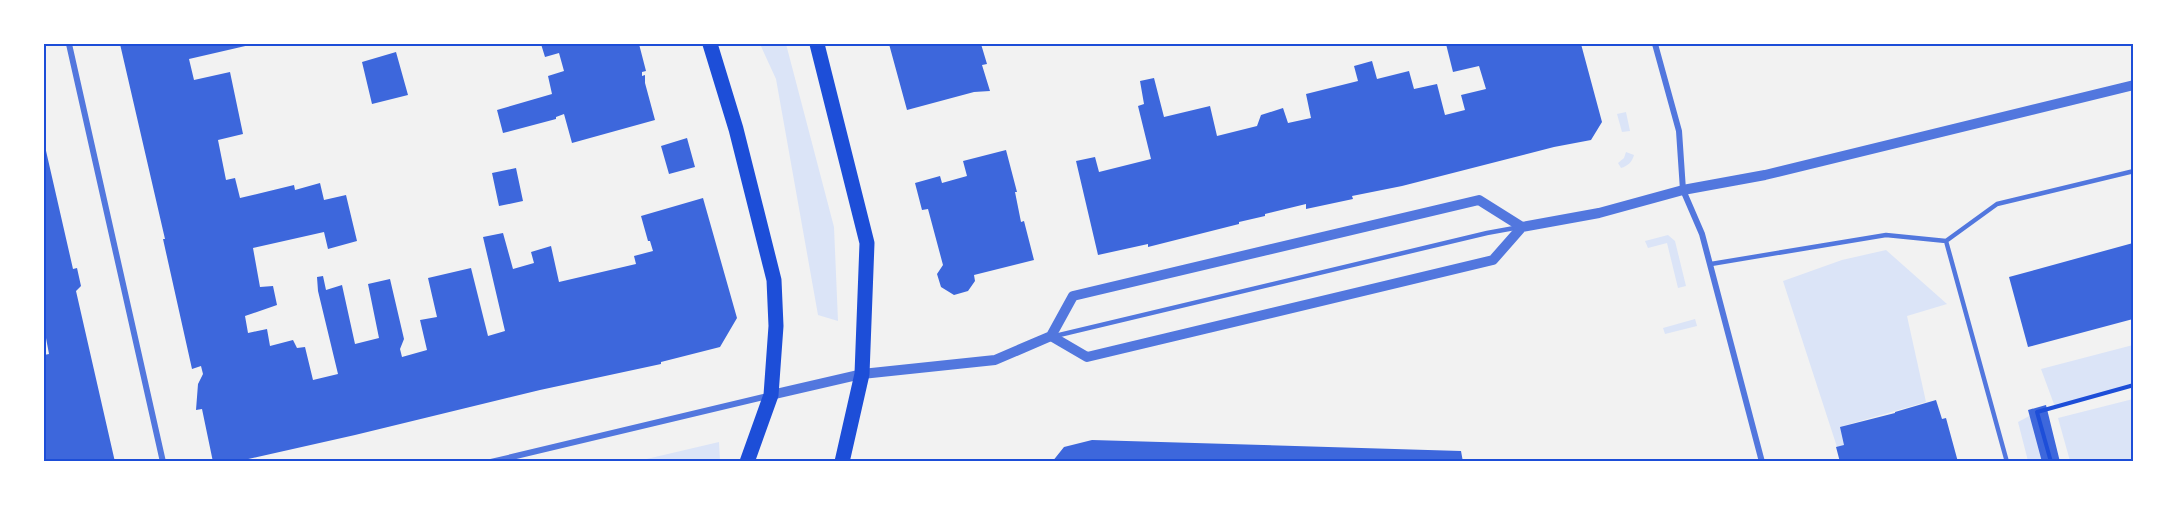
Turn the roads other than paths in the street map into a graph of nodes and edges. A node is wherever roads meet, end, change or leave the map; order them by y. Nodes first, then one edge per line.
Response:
1 (69, 44) edge
2 (710, 44) edge
3 (817, 44) edge
4 (1655, 44) edge
5 (2133, 85) edge
6 (2133, 171) edge
7 (1683, 190) junction
8 (1522, 227) junction
9 (1946, 241) junction
10 (1711, 264) junction
11 (1051, 336) junction
12 (862, 374) junction
13 (771, 395) junction
14 (163, 462) edge
15 (491, 462) edge
16 (747, 462) edge
17 (842, 462) edge
18 (1762, 462) edge
19 (2007, 462) edge

1 - 14 street
2 - 13 main road
3 - 12 main road
4 - 7 street
5 - 7 street
6 - 9 lane
7 - 8 street
7 - 10 street
8 - 11 lane
8 - 11 street
8 - 11 street
9 - 10 lane
9 - 19 lane
10 - 18 street
11 - 12 street
12 - 13 street
12 - 17 main road
13 - 15 street
13 - 16 main road

